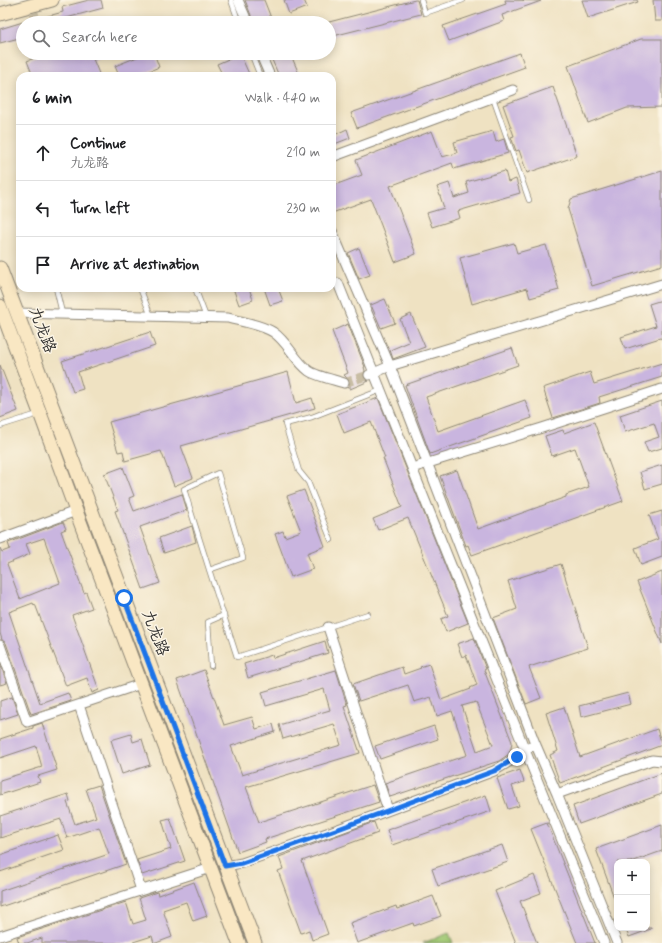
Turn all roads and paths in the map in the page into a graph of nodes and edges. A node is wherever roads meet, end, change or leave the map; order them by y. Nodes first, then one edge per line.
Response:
1 (52, 0) edge
2 (231, 0) edge
3 (238, 0) edge
4 (421, 0) edge
5 (464, 0) edge
6 (0, 14) edge
7 (237, 16) edge
8 (245, 16) edge
9 (254, 60) edge
10 (263, 60) edge
11 (258, 72) edge
12 (268, 72) edge
13 (513, 90) dead end
14 (493, 98) junction
15 (336, 157) edge
16 (529, 200) dead end
17 (336, 240) edge
18 (0, 268) edge
19 (338, 283) dead end
20 (662, 284) edge
21 (57, 292) edge
22 (142, 292) edge
23 (196, 292) edge
24 (0, 306) edge
25 (17, 313) junction
26 (62, 313) junction
27 (151, 316) junction
28 (206, 318) junction
29 (390, 366) junction
30 (372, 374) junction
31 (344, 383) tunnel mouth
32 (662, 389) edge
33 (381, 390) junction
34 (40, 413) junction
35 (0, 426) edge
36 (427, 464) junction
37 (412, 468) junction
38 (76, 511) junction
39 (0, 539) edge
40 (331, 540) dead end
41 (209, 570) junction
42 (368, 614) dead end
43 (224, 616) junction
44 (328, 627) junction
45 (0, 645) edge
46 (211, 666) dead end
47 (141, 684) junction
48 (79, 705) junction
49 (535, 743) junction
50 (525, 750) junction
51 (662, 760) edge
52 (557, 794) junction
53 (388, 810) junction
54 (225, 866) junction
55 (211, 868) junction
56 (141, 890) junction
57 (1, 932) edge
58 (238, 943) edge
59 (255, 943) edge
60 (604, 943) edge
61 (617, 943) edge

1 - 6 main road
2 - 7 lane
3 - 8 street
4 - 5 lane
9 - 11 lane
10 - 12 street
13 - 14 street
14 - 15 street
14 - 16 lane
17 - 29 street
18 - 25 main road, 九龙路
19 - 30 street
20 - 29 street
21 - 26 lane
22 - 27 lane
23 - 28 lane
24 - 34 main road, 九龙路
25 - 26 street
25 - 54 main road, 九龙路
26 - 27 street
27 - 28 street
28 - 31 street
29 - 30 street
29 - 36 street
30 - 33 street
32 - 36 street
33 - 37 street
33 - 40 lane
34 - 35 lane
34 - 38 main road, 九龙路
36 - 37 street
36 - 49 street
37 - 50 street
38 - 39 street
38 - 47 main road, 九龙路
41 - 41 lane
41 - 43 lane
42 - 44 lane
43 - 44 lane
43 - 46 lane
44 - 53 street
45 - 48 street
47 - 48 street
47 - 55 main road, 九龙路
48 - 56 street
49 - 50 street
49 - 52 street
50 - 53 street
50 - 60 street
51 - 52 street
52 - 61 street
53 - 54 street
54 - 59 main road, 九龙路
55 - 56 street
55 - 58 main road, 九龙路
56 - 57 street

